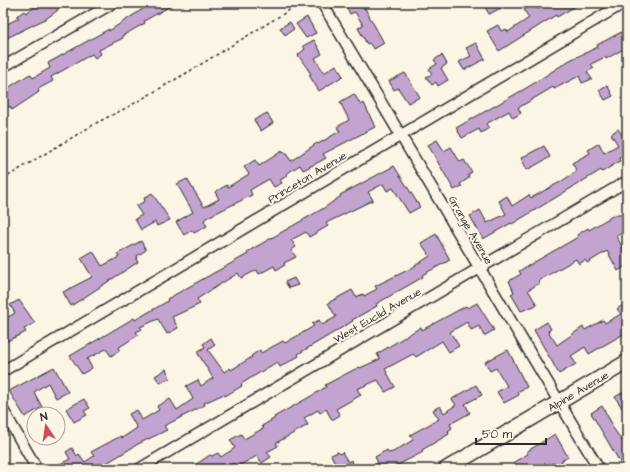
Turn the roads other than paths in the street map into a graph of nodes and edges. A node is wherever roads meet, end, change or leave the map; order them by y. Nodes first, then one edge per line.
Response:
1 (113, 3) edge
2 (322, 3) edge
3 (624, 3) edge
4 (3, 67) edge
5 (401, 135) junction
6 (627, 181) edge
7 (480, 269) junction
8 (627, 362) edge
9 (3, 371) edge
10 (559, 402) junction
11 (3, 410) edge
12 (37, 469) edge
13 (139, 469) edge
14 (446, 469) edge
15 (599, 469) edge

1 - 4 street
2 - 5 street, Grange Avenue
3 - 5 street, Princeton Avenue
5 - 7 street, Grange Avenue
5 - 9 street, Princeton Avenue
6 - 7 street, West Euclid Avenue
7 - 10 street, Grange Avenue
7 - 13 street, West Euclid Avenue
8 - 10 street, Alpine Avenue
10 - 14 street, Alpine Avenue
10 - 15 street, Grange Avenue
11 - 12 street

